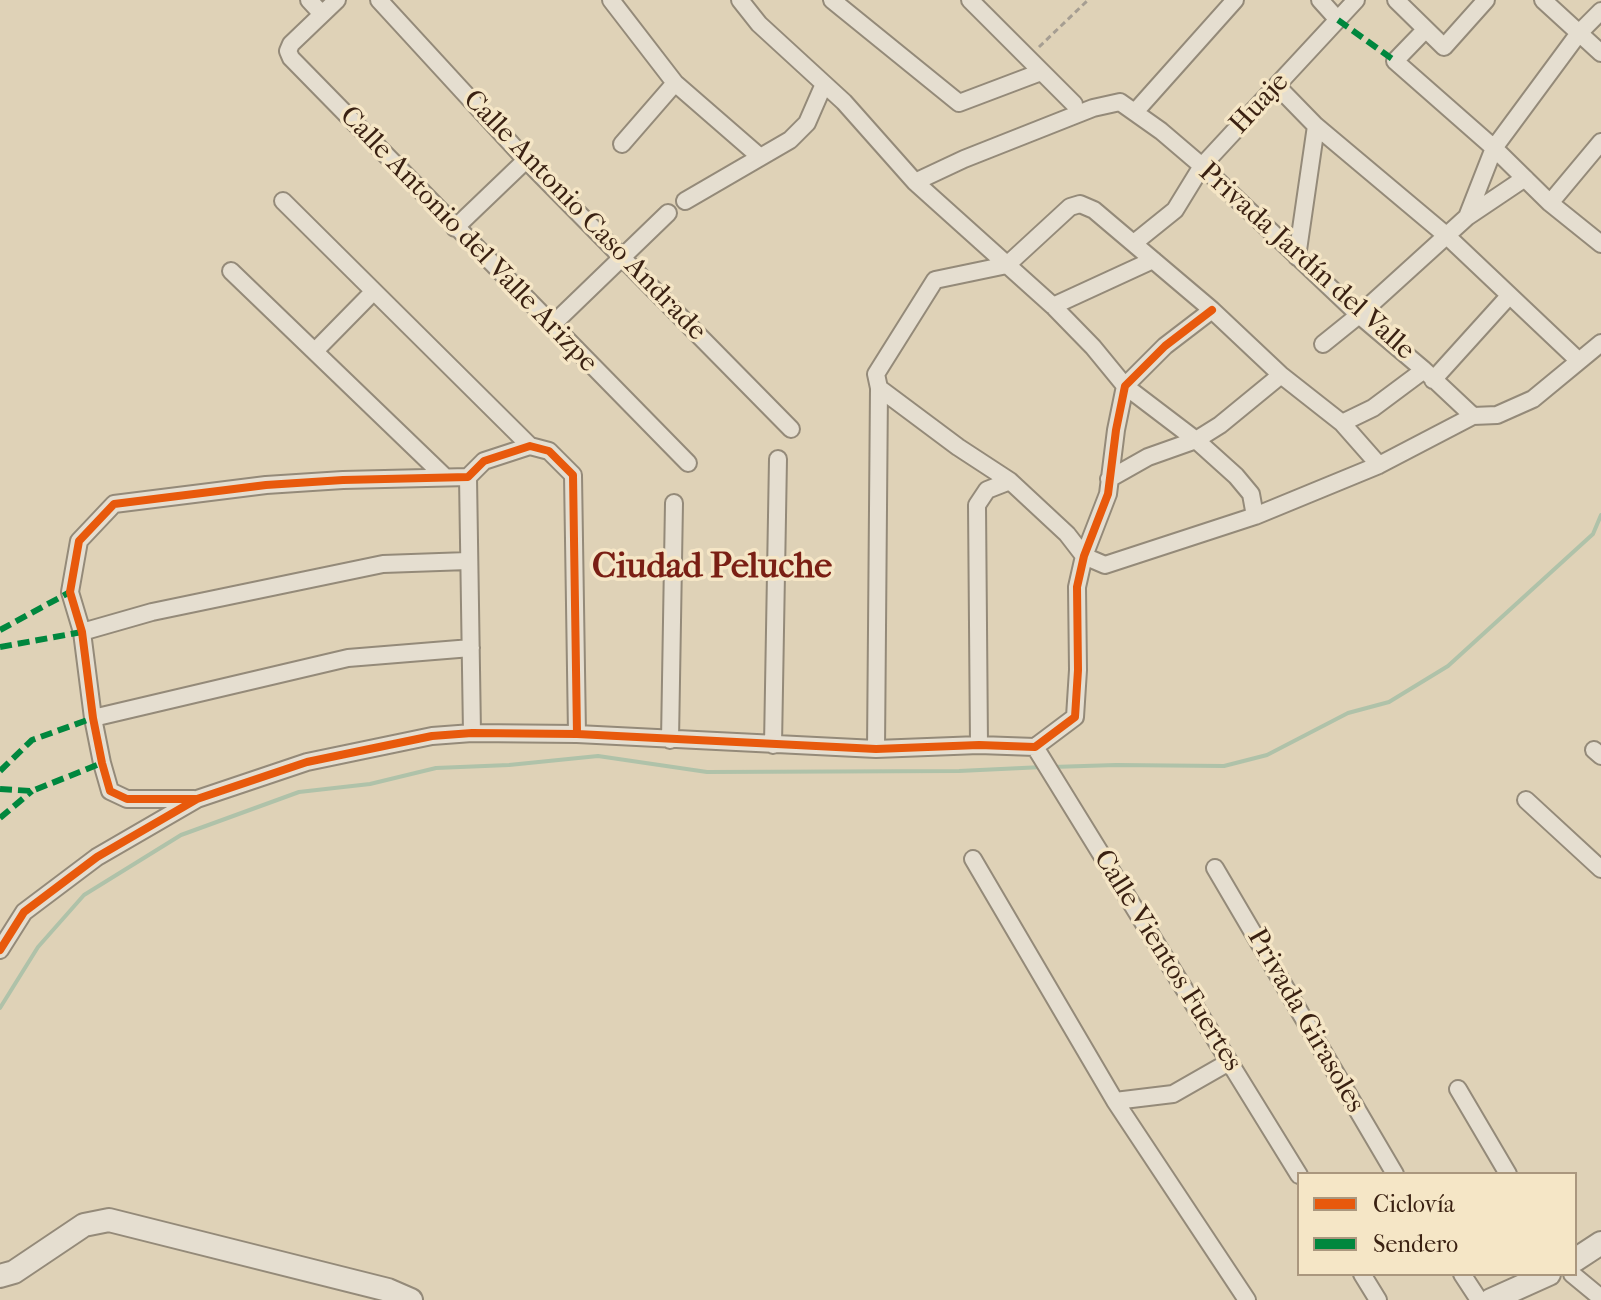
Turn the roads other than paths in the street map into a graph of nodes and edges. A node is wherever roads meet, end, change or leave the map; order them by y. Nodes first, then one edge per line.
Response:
1 (309, 0) edge
2 (337, 0) edge
3 (379, 0) edge
4 (611, 0) edge
5 (740, 0) edge
6 (832, 0) edge
7 (970, 0) edge
8 (1235, 0) edge
9 (1320, 0) edge
10 (1356, 0) edge
11 (1396, 0) edge
12 (1486, 0) edge
13 (1543, 0) edge
14 (1601, 11) edge
15 (321, 13) junction
16 (1338, 20) junction
17 (1425, 30) junction
18 (1579, 33) junction
19 (1601, 53) edge
20 (1041, 72) junction
21 (675, 83) junction
22 (824, 84) junction
23 (1277, 86) junction
24 (1074, 104) dead end
25 (1135, 112) junction
26 (1316, 126) junction
27 (1601, 142) edge
28 (622, 144) dead end
29 (1494, 148) junction
30 (759, 156) junction
31 (526, 160) junction
32 (1202, 166) junction
33 (1525, 178) junction
34 (915, 182) junction
35 (283, 201) dead end
36 (685, 201) dead end
37 (1550, 203) junction
38 (668, 213) dead end
39 (1467, 217) junction
40 (455, 228) junction
41 (1447, 236) junction
42 (1134, 243) junction
43 (1601, 244) edge
44 (622, 257) junction
45 (1297, 257) junction
46 (1153, 260) junction
47 (1007, 265) junction
48 (231, 271) dead end
49 (373, 292) junction
50 (1509, 296) junction
51 (1053, 306) junction
52 (1212, 310) junction
53 (1359, 315) junction
54 (551, 326) junction
55 (1601, 343) edge
56 (1323, 344) dead end
57 (315, 351) junction
58 (1579, 361) junction
59 (1281, 375) junction
60 (1428, 375) junction
61 (1125, 386) junction
62 (879, 388) junction
63 (1473, 416) junction
64 (1342, 423) junction
65 (791, 429) dead end
66 (1196, 440) junction
67 (530, 446) junction
68 (778, 459) dead end
69 (688, 463) dead end
70 (1379, 465) junction
71 (445, 477) junction
72 (468, 477) junction
73 (1109, 479) junction
74 (1010, 481) junction
75 (674, 503) dead end
76 (1255, 516) junction
77 (1084, 556) junction
78 (468, 561) junction
79 (82, 632) junction
80 (471, 648) junction
81 (93, 718) junction
82 (472, 733) junction
83 (577, 734) junction
84 (670, 740) junction
85 (773, 745) junction
86 (979, 745) junction
87 (876, 749) junction
88 (1039, 753) junction
89 (197, 799) junction
90 (1526, 800) dead end
91 (973, 859) dead end
92 (1215, 868) dead end
93 (1601, 869) edge
94 (0, 950) edge
95 (1229, 1062) junction
96 (1458, 1089) dead end
97 (1115, 1101) junction
98 (1297, 1172) edge
99 (1394, 1172) edge
100 (1507, 1172) edge
101 (1601, 1243) edge
102 (1577, 1259) edge
103 (0, 1276) edge
104 (1363, 1276) edge
105 (1463, 1276) edge
106 (1545, 1276) edge
107 (1574, 1276) edge
108 (1601, 1298) edge
109 (411, 1300) edge
110 (1247, 1300) edge
111 (1378, 1300) edge
112 (1479, 1300) edge
113 (1491, 1300) edge

1 - 15 street
2 - 15 street
3 - 31 street, Calle Antonio Caso Andrade
4 - 21 street
5 - 22 street
6 - 20 street
7 - 20 street
8 - 25 street
9 - 16 street
10 - 16 street, Huaje
11 - 17 street
12 - 17 street
13 - 18 street
14 - 18 street
15 - 40 street, Calle Antonio del Valle Arizpe
16 - 23 street, Huaje
17 - 29 street
18 - 19 street
18 - 29 street
20 - 24 street
21 - 28 street
21 - 30 street
22 - 30 street
22 - 34 street
23 - 26 street
23 - 32 street, Huaje
25 - 32 street, Privada Jardín del Valle
25 - 34 street
26 - 41 street
26 - 45 street
27 - 37 street
29 - 33 street
29 - 39 street
30 - 36 street
31 - 40 street
31 - 44 street, Calle Antonio Caso Andrade
32 - 42 street, Huaje
32 - 45 street, Privada Jardín del Valle
33 - 37 street
33 - 39 street
34 - 47 street
35 - 49 street
37 - 43 street
38 - 44 street
39 - 41 street
40 - 54 street, Calle Antonio del Valle Arizpe
41 - 50 street
41 - 53 street
42 - 46 street
42 - 47 street
44 - 54 street
44 - 65 street, Calle Antonio Caso Andrade
45 - 53 street, Privada Jardín del Valle
46 - 51 street
46 - 52 street
47 - 51 street
47 - 62 street
48 - 57 street
49 - 57 street
49 - 67 street
50 - 58 street
50 - 60 street
51 - 61 street
52 - 59 street
52 - 61 street
53 - 56 street
53 - 60 street, Privada Jardín del Valle
54 - 69 street, Calle Antonio del Valle Arizpe
55 - 58 street
57 - 71 street
58 - 63 street
59 - 64 street
59 - 66 street
60 - 63 street, Privada Jardín del Valle
60 - 64 street
61 - 66 street
61 - 73 street
62 - 74 street
62 - 87 street
63 - 70 street
64 - 70 street
66 - 73 street
66 - 76 street
67 - 72 street
67 - 83 street
68 - 85 street
70 - 76 street
71 - 72 street
71 - 79 street
72 - 78 street
73 - 77 street
74 - 77 street
74 - 86 street
75 - 84 street
76 - 77 street
77 - 88 street
78 - 79 street
78 - 80 street
79 - 81 street
80 - 81 street
80 - 82 street
81 - 89 street
82 - 83 street
82 - 89 street
83 - 84 street
84 - 85 street
85 - 87 street
86 - 87 street
86 - 88 street
88 - 95 street, Calle Vientos Fuertes
89 - 94 street
90 - 93 street
91 - 97 street
92 - 99 street, Privada Girasoles
95 - 97 street
95 - 98 street, Calle Vientos Fuertes
96 - 100 street
97 - 110 street
101 - 102 street
103 - 109 street
104 - 111 street
105 - 112 street
106 - 113 street
107 - 108 street

